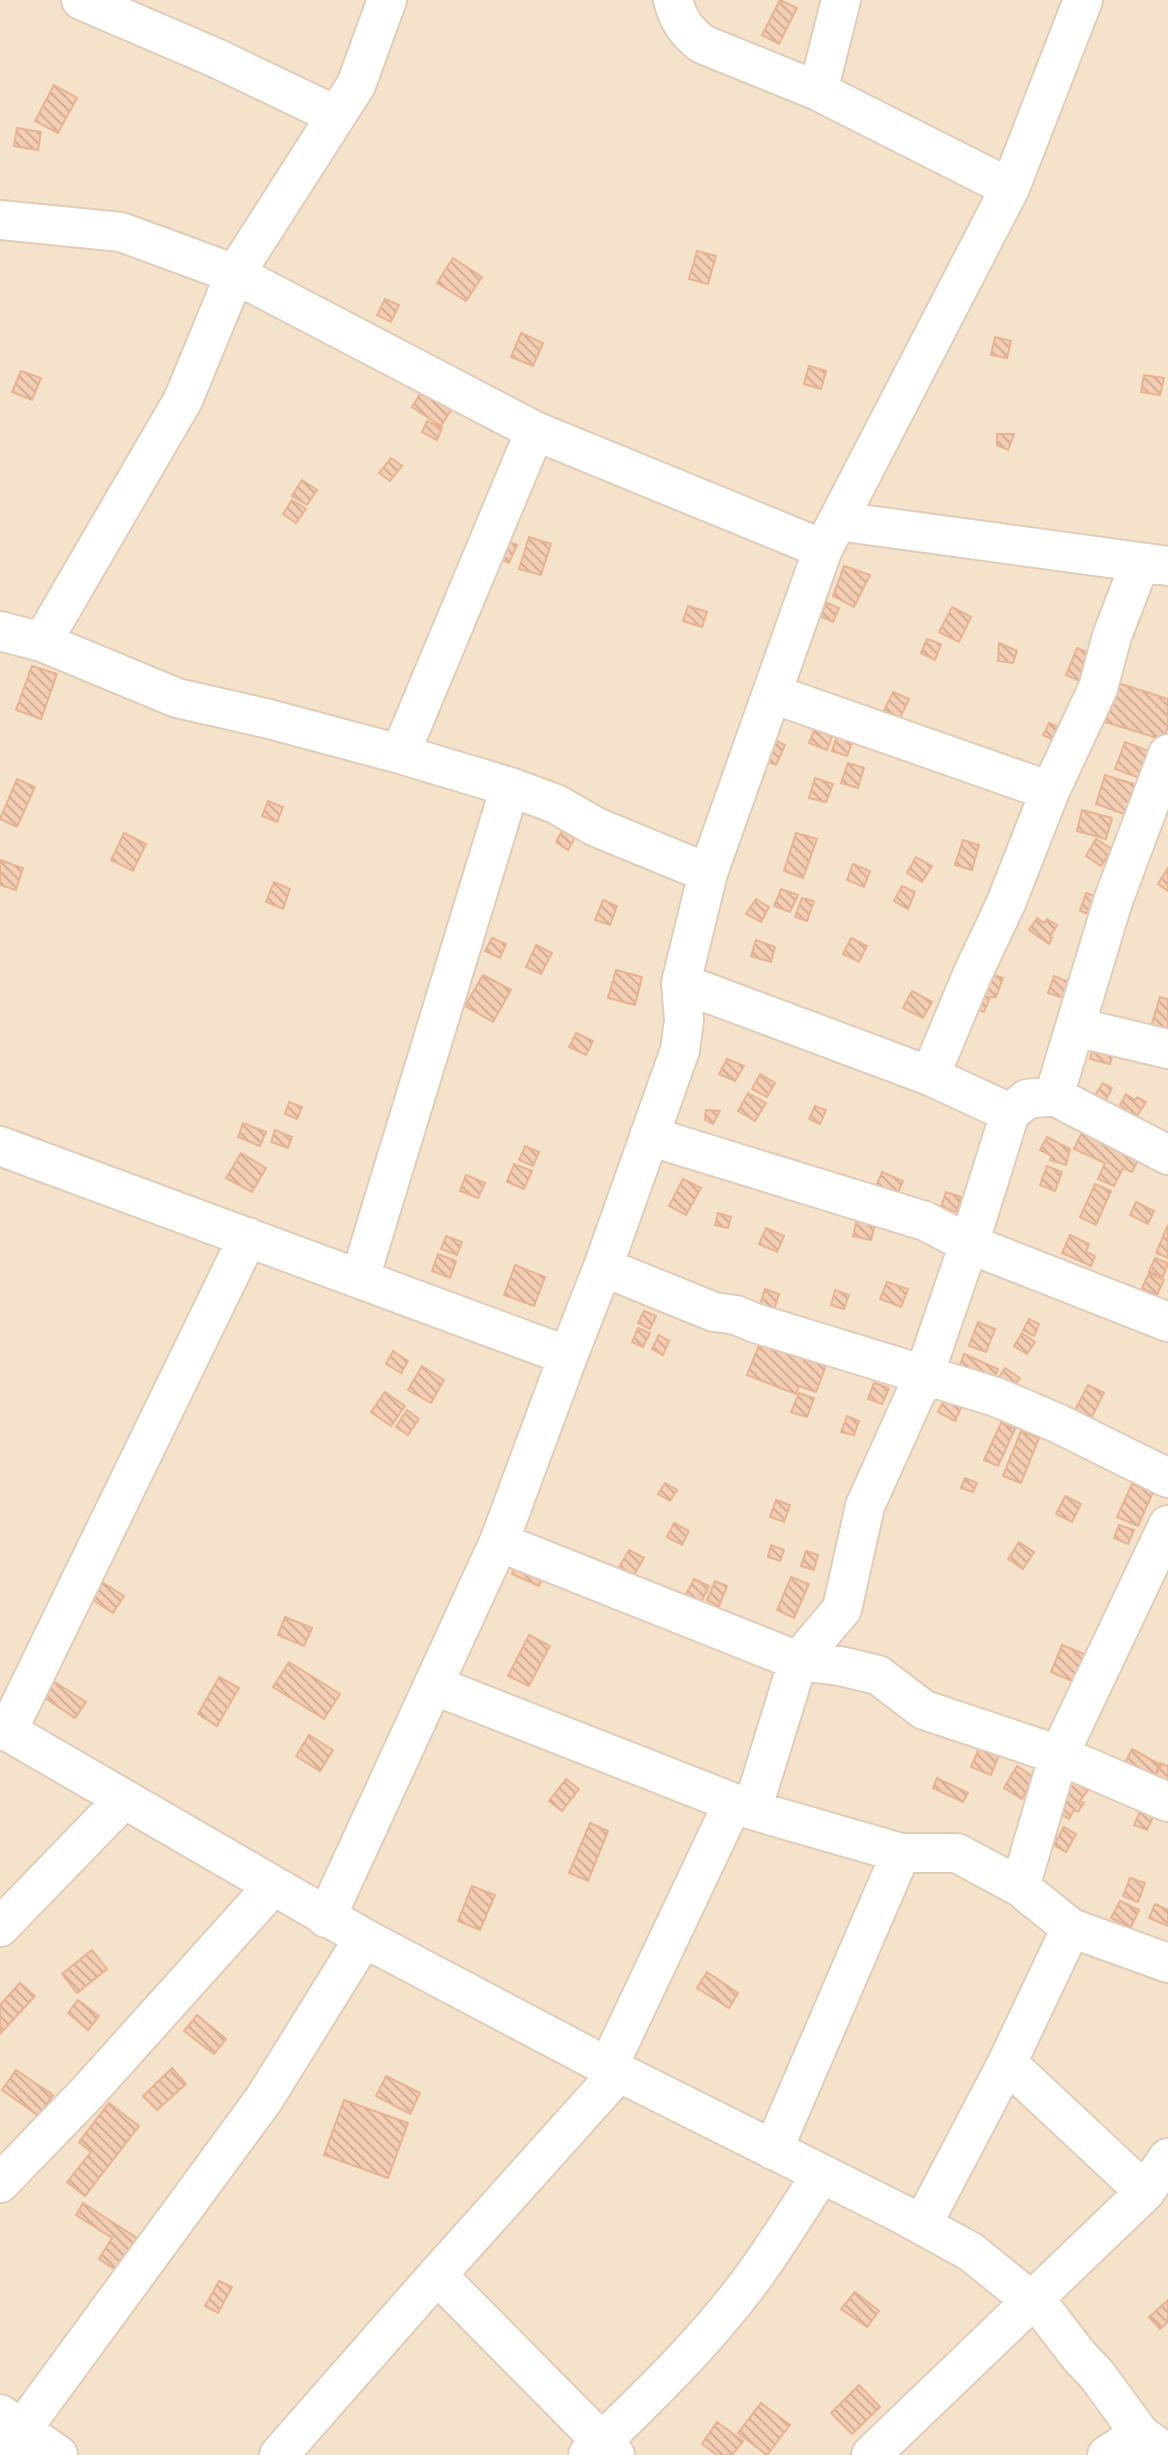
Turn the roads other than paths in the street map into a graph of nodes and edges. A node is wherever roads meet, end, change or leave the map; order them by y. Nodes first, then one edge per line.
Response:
1 (81, 0) edge
2 (387, 0) edge
3 (673, 0) edge
4 (841, 0) edge
5 (1083, 0) edge
6 (818, 91) junction
7 (335, 115) junction
8 (1010, 188) junction
9 (0, 220) edge
10 (235, 274) junction
11 (535, 431) junction
12 (831, 535) junction
13 (1154, 565) edge
14 (0, 631) edge
15 (42, 642) junction
16 (773, 694) junction
17 (400, 754) junction
18 (1168, 754) edge
19 (510, 787) junction
20 (1050, 791) junction
21 (709, 873) junction
22 (681, 983) junction
23 (1076, 1027) junction
24 (1168, 1049) edge
25 (930, 1076) junction
26 (1054, 1096) junction
27 (1010, 1113) junction
28 (649, 1136) junction
29 (0, 1146) edge
30 (1168, 1155) edge
31 (248, 1237) junction
32 (970, 1244) junction
33 (603, 1267) junction
34 (360, 1278) junction
35 (1168, 1322) edge
36 (568, 1356) junction
37 (924, 1375) junction
38 (1168, 1478) edge
39 (1168, 1525) edge
40 (499, 1542) junction
41 (798, 1661) junction
42 (433, 1685) junction
43 (3, 1729) edge
44 (1059, 1755) junction
45 (123, 1800) junction
46 (1168, 1802) edge
47 (743, 1806) junction
48 (901, 1853) junction
49 (272, 1887) junction
50 (1020, 1888) junction
51 (326, 1918) junction
52 (0, 1927) edge
53 (1071, 1928) junction
54 (364, 1938) junction
55 (1168, 1963) edge
56 (1007, 2063) junction
57 (613, 2069) junction
58 (773, 2150) junction
59 (1168, 2158) edge
60 (821, 2174) junction
61 (0, 2183) edge
62 (1145, 2192) junction
63 (922, 2225) junction
64 (437, 2275) junction
65 (1035, 2299) junction
66 (8, 2433) edge
67 (1154, 2444) edge
68 (601, 2451) edge
69 (58, 2455) edge
70 (279, 2455) edge
71 (871, 2455) edge
72 (1107, 2455) edge

1 - 7 street
2 - 7 street
3 - 6 street
4 - 6 street
5 - 8 street
6 - 8 street
7 - 10 street
8 - 12 street
9 - 10 street
10 - 11 street
10 - 15 street
11 - 12 street
11 - 17 street
12 - 13 street
12 - 16 street
13 - 20 street
14 - 15 street
15 - 17 street
16 - 20 street
16 - 21 street
17 - 19 street
18 - 23 street
19 - 21 street
19 - 34 street
20 - 25 street
21 - 22 street
22 - 25 street
22 - 28 street
23 - 24 street
23 - 26 street
25 - 27 street
26 - 27 street
26 - 30 street
27 - 32 street
28 - 32 street
28 - 33 street
29 - 31 street
31 - 34 street
31 - 43 street
32 - 35 street
32 - 37 street
33 - 36 street
33 - 37 street
34 - 36 street
36 - 40 street
37 - 38 street
37 - 41 street
39 - 44 street
40 - 41 street
40 - 42 street
41 - 44 street
41 - 47 street
42 - 47 street
42 - 51 street
43 - 45 street
44 - 46 street
44 - 50 street
45 - 49 street
45 - 52 street
47 - 48 street
47 - 57 street
48 - 50 street
48 - 58 street
49 - 51 street
49 - 61 street
50 - 53 street
51 - 54 street
53 - 55 street
53 - 56 street
54 - 57 street
54 - 66 street
56 - 62 street
56 - 63 street
57 - 58 street
57 - 64 street
58 - 60 street
59 - 62 street
60 - 63 street
60 - 68 street
62 - 65 street
63 - 65 street
64 - 68 street
64 - 70 street
65 - 67 street
65 - 71 street
66 - 69 street
67 - 72 street

